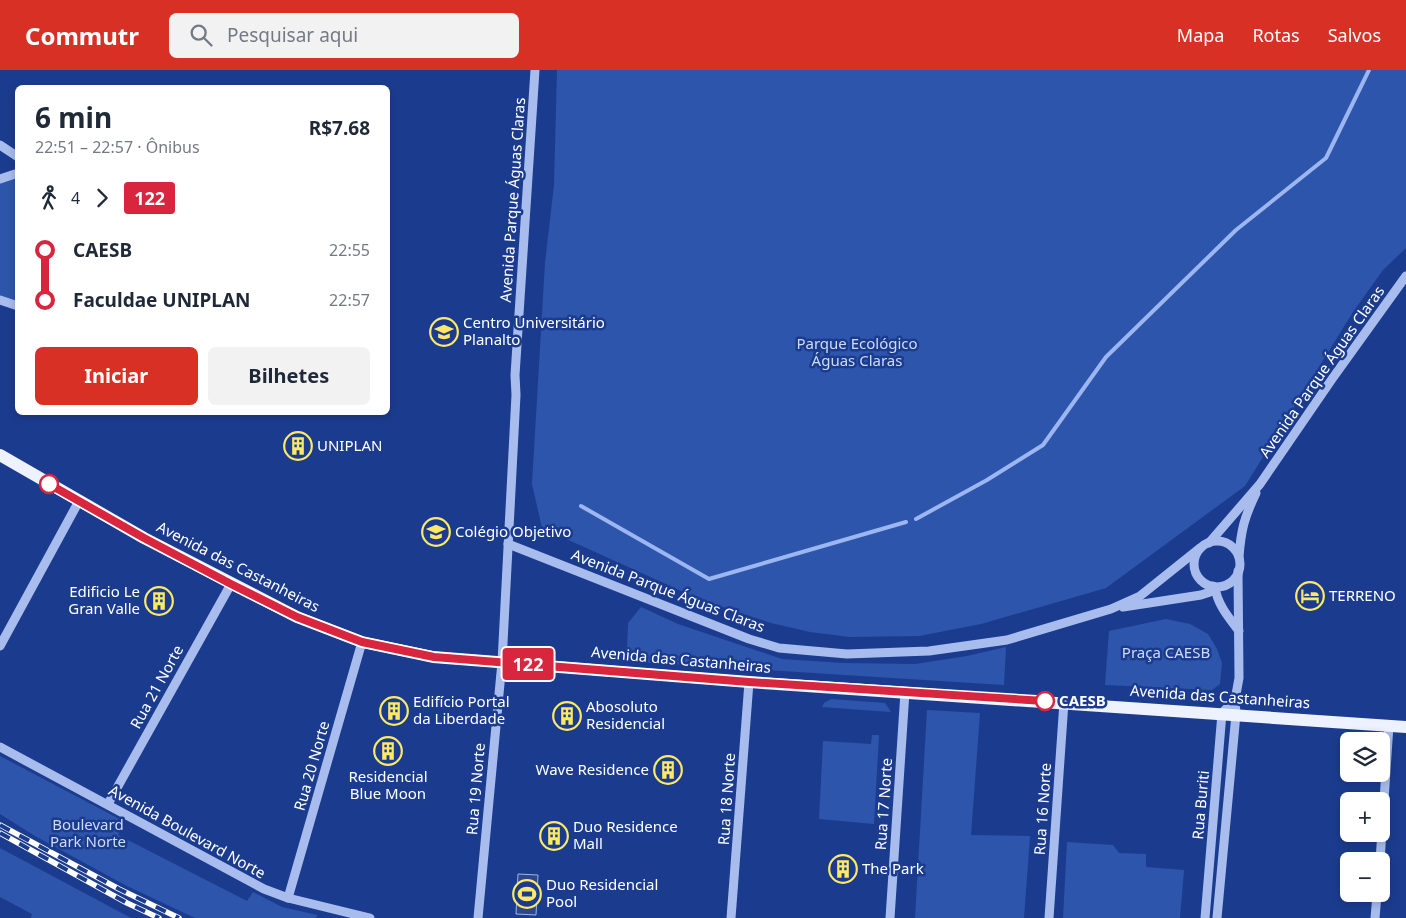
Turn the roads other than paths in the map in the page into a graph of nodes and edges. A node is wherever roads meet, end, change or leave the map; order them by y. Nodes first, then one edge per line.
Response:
1 (536, 70) edge
2 (0, 144) edge
3 (15, 155) edge
4 (15, 174) edge
5 (0, 179) edge
6 (1406, 276) edge
7 (1, 302) edge
8 (15, 305) edge
9 (0, 455) edge
10 (1260, 484) junction
11 (79, 501) junction
12 (1209, 543) junction
13 (508, 544) junction
14 (1200, 548) junction
15 (1239, 558) junction
16 (1238, 571) junction
17 (231, 584) junction
18 (1214, 587) junction
19 (1110, 608) junction
20 (1240, 632) junction
21 (362, 642) junction
22 (1, 643) edge
23 (502, 662) junction
24 (749, 682) junction
25 (905, 692) junction
26 (1235, 700) junction
27 (1064, 702) junction
28 (1222, 713) junction
29 (1236, 714) junction
30 (1389, 725) junction
31 (1406, 727) edge
32 (0, 747) edge
33 (108, 804) junction
34 (1381, 852) edge
35 (288, 898) junction
36 (1377, 902) edge
37 (370, 918) edge
38 (478, 918) edge
39 (731, 918) edge
40 (890, 918) edge
41 (1049, 918) edge
42 (1205, 918) edge
43 (1217, 918) edge
44 (1376, 918) edge

1 - 13 street, Avenida Parque Águas Claras
2 - 3 street
4 - 5 street
6 - 10 street, Avenida Parque Águas Claras
7 - 8 street
9 - 11 main road, Avenida das Castanheiras
10 - 12 street, Avenida Parque Águas Claras
10 - 15 street, Avenida Parque Águas Claras
11 - 17 main road, Avenida das Castanheiras
11 - 22 street
12 - 14 street
12 - 15 street
13 - 19 street, Avenida Parque Águas Claras
13 - 23 street, Rua 19 Norte
14 - 18 street
14 - 19 street, Avenida Parque Águas Claras
15 - 16 street
16 - 18 street
16 - 20 street, Rua Buriti
17 - 21 main road, Avenida das Castanheiras
17 - 33 street, Rua 21 Norte
18 - 19 street, Avenida Parque Águas Claras
18 - 20 street
20 - 26 street, Rua Buriti
21 - 23 main road, Avenida das Castanheiras
21 - 35 street, Rua 20 Norte
23 - 24 main road, Avenida das Castanheiras
23 - 38 street, Rua 19 Norte
24 - 25 main road, Avenida das Castanheiras
24 - 39 street, Rua 18 Norte
25 - 27 main road, Avenida das Castanheiras
25 - 40 street, Rua 17 Norte
26 - 28 street
26 - 29 street, Rua Buriti
27 - 28 main road, Avenida das Castanheiras
27 - 41 street, Rua 16 Norte
28 - 29 main road, Avenida das Castanheiras
28 - 42 street, Rua Buriti
29 - 30 main road, Avenida das Castanheiras
29 - 43 street, Rua Buriti
30 - 31 main road, Avenida das Castanheiras
30 - 34 street
32 - 33 street, Avenida Boulevard Norte
33 - 35 street, Avenida Boulevard Norte
35 - 37 street, Avenida Boulevard Norte
36 - 44 street

